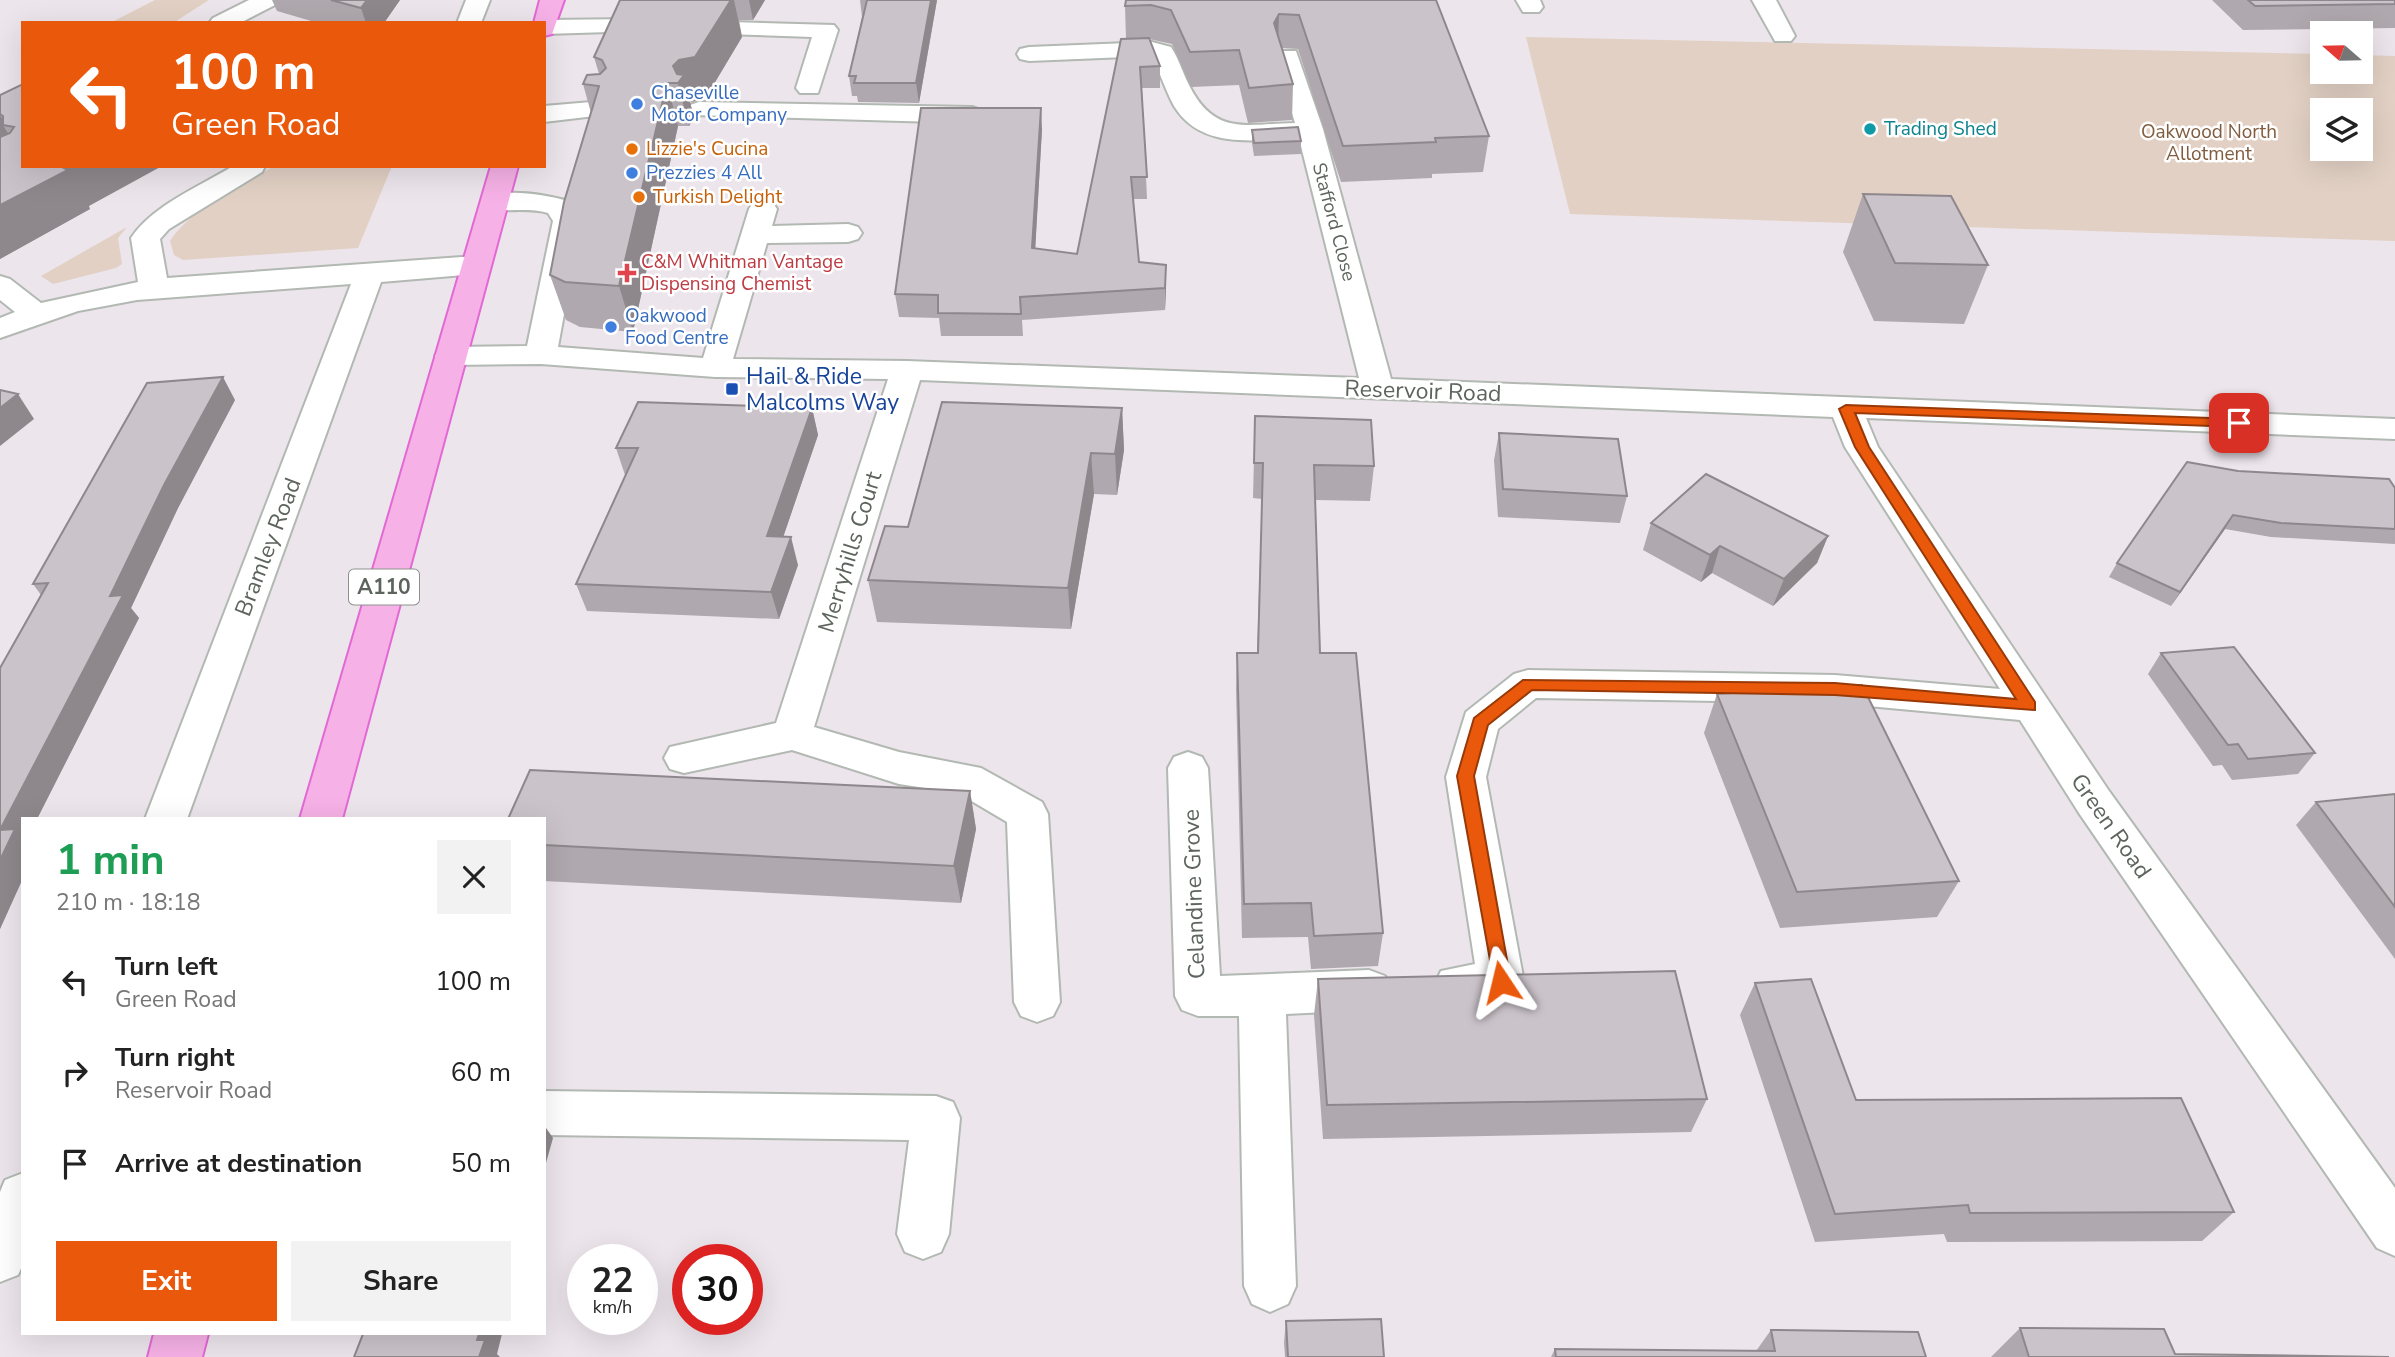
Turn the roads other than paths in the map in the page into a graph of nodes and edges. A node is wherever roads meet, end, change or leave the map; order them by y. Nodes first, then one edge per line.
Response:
1 (267, 0) edge
2 (478, 0) edge
3 (552, 0) edge
4 (1764, 0) edge
5 (225, 21) edge
6 (470, 21) edge
7 (546, 24) edge
8 (634, 26) edge
9 (546, 28) edge
10 (732, 29) dead end
11 (1783, 36) dead end
12 (1029, 54) dead end
13 (1287, 56) edge
14 (809, 88) dead end
15 (603, 109) edge
16 (699, 110) dead end
17 (546, 114) edge
18 (996, 115) edge
19 (1310, 130) junction
20 (249, 168) edge
21 (504, 168) edge
22 (495, 202) junction
23 (848, 233) dead end
24 (476, 265) junction
25 (369, 275) junction
26 (0, 285) edge
27 (154, 288) junction
28 (35, 313) junction
29 (0, 329) edge
30 (541, 355) junction
31 (451, 356) junction
32 (715, 368) junction
33 (906, 370) junction
34 (1378, 389) junction
35 (1846, 409) junction
36 (2395, 429) edge
37 (2029, 706) junction
38 (792, 735) junction
39 (684, 758) dead end
40 (1188, 768) dead end
41 (167, 817) edge
42 (322, 817) edge
43 (1262, 996) junction
44 (1037, 1002) dead end
45 (546, 1113) edge
46 (21, 1202) edge
47 (2395, 1231) edge
48 (923, 1234) dead end
49 (0, 1257) edge
50 (1270, 1286) dead end
51 (181, 1335) edge
52 (175, 1357) edge

1 - 5 street
2 - 6 street
3 - 7 main road
4 - 11 street
8 - 9 street
10 - 14 street
12 - 19 street
13 - 19 street, Stafford Close
15 - 17 street
16 - 18 street
19 - 34 street, Stafford Close
20 - 27 street
21 - 22 main road, A110
22 - 24 main road, A110
22 - 30 street
23 - 32 street
24 - 25 street
24 - 31 main road, A110
25 - 27 street
25 - 41 street, Bramley Road
26 - 28 street
27 - 28 street
28 - 29 street
30 - 31 street, Reservoir Road
30 - 32 street, Reservoir Road
31 - 42 main road, A110
32 - 33 street, Reservoir Road
33 - 34 street, Reservoir Road
33 - 38 street, Merryhills Court
34 - 35 street, Reservoir Road
35 - 36 street, Reservoir Road
35 - 37 street, Green Road
37 - 43 street, Celandine Grove
37 - 47 street, Green Road
38 - 39 street
38 - 44 street
40 - 43 street, Celandine Grove
43 - 50 street
45 - 48 street
46 - 49 street
51 - 52 main road

